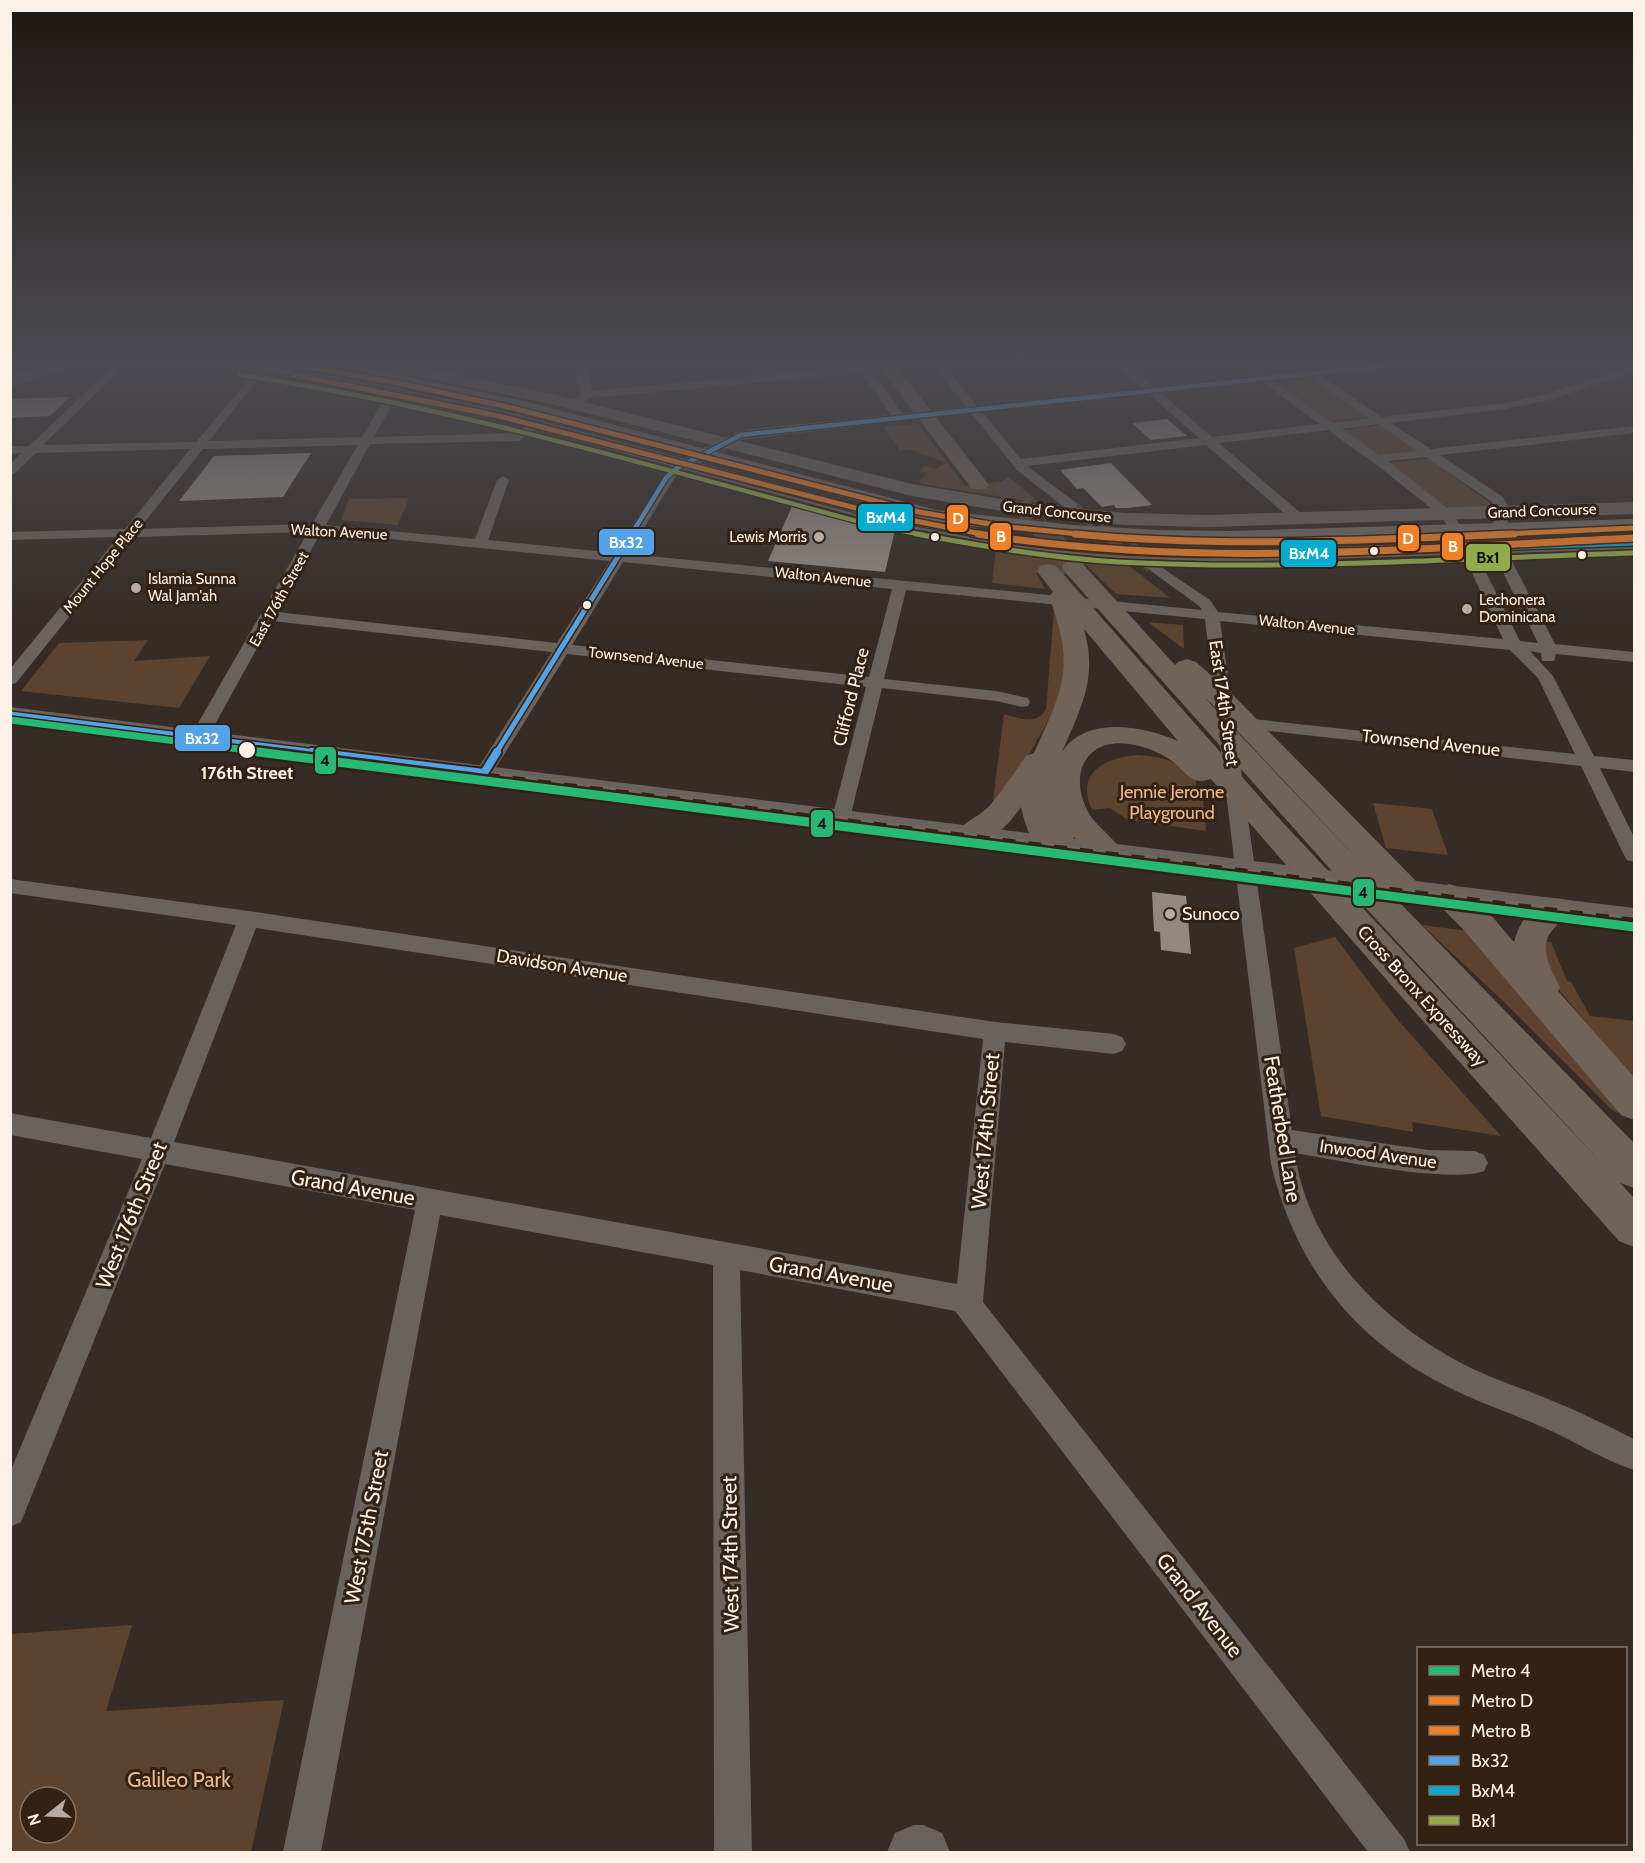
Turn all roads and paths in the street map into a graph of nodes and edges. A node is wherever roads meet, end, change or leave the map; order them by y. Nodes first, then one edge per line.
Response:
1 (31, 452) edge
2 (196, 452) edge
3 (361, 452) edge
4 (639, 452) edge
5 (686, 452) edge
6 (700, 452) edge
7 (761, 452) tunnel mouth
8 (953, 452) edge
9 (976, 452) edge
10 (1007, 452) edge
11 (1118, 452) edge
12 (1222, 452) edge
13 (1367, 452) edge
14 (1439, 452) edge
15 (1430, 453) junction
16 (980, 457) tunnel mouth
17 (1377, 459) junction
18 (1017, 464) junction
19 (10, 471) edge
20 (673, 471) tunnel mouth
21 (503, 480) dead end
22 (750, 482) junction
23 (979, 485) tunnel mouth
24 (1070, 505) tunnel mouth
25 (1633, 512) edge
26 (1299, 519) junction
27 (1238, 521) junction
28 (319, 528) junction
29 (1499, 530) junction
30 (1457, 531) junction
31 (130, 532) junction
32 (1122, 535) junction
33 (10, 536) edge
34 (1267, 537) junction
35 (1635, 543) edge
36 (480, 544) junction
37 (618, 558) junction
38 (1144, 559) junction
39 (1057, 579) junction
40 (900, 585) junction
41 (1119, 607) junction
42 (1212, 615) junction
43 (269, 616) junction
44 (1514, 645) junction
45 (562, 648) junction
46 (1549, 649) junction
47 (1635, 657) edge
48 (1545, 676) junction
49 (10, 680) edge
50 (875, 682) junction
51 (1022, 702) dead end
52 (10, 714) edge
53 (1227, 721) junction
54 (1057, 734) junction
55 (199, 737) junction
56 (1587, 760) junction
57 (1635, 766) edge
58 (484, 773) junction
59 (1065, 776) junction
60 (841, 818) junction
61 (970, 835) junction
62 (1054, 846) junction
63 (1107, 852) junction
64 (1635, 855) edge
65 (1247, 870) junction
66 (1293, 870) junction
67 (10, 886) edge
68 (1396, 889) junction
69 (1449, 896) junction
70 (1554, 909) junction
71 (249, 919) junction
72 (1635, 919) edge
73 (995, 1031) junction
74 (1114, 1044) dead end
75 (1598, 1060) junction
76 (1635, 1103) edge
77 (10, 1124) edge
78 (1281, 1140) junction
79 (158, 1151) junction
80 (1475, 1163) dead end
81 (1635, 1170) edge
82 (430, 1201) junction
83 (1635, 1227) edge
84 (726, 1255) junction
85 (969, 1304) junction
86 (1635, 1455) edge
87 (13, 1497) edge
88 (302, 1852) edge
89 (733, 1852) edge
90 (914, 1852) edge
91 (922, 1852) edge
92 (1390, 1852) edge

1 - 19 street
2 - 31 street, Mount Hope Place
3 - 28 street, East 176th Street
4 - 22 street, Grand Concourse
5 - 22 main road
6 - 32 main road, Grand Concourse
7 - 27 street, Grand Concourse
8 - 23 highway
9 - 16 highway
10 - 18 street
11 - 18 street
12 - 26 street
13 - 17 street
14 - 15 street
15 - 17 street
15 - 29 street
17 - 30 street
18 - 24 street
20 - 37 street
21 - 36 street
22 - 38 street, Grand Concourse
25 - 29 main road, Grand Concourse
26 - 27 street, Grand Concourse
26 - 30 street, Grand Concourse
27 - 32 main road
28 - 31 street, Walton Avenue
28 - 36 street, Walton Avenue
28 - 43 street, East 176th Street
29 - 30 main road, Grand Concourse
29 - 35 street, Grand Concourse
29 - 46 street
30 - 34 main road, Grand Concourse
30 - 38 street, Grand Concourse
30 - 44 street
31 - 33 street, Walton Avenue
31 - 49 street, Mount Hope Place
32 - 34 main road, Grand Concourse
34 - 38 main road
36 - 37 street, Walton Avenue
37 - 40 street, Walton Avenue
37 - 45 street
38 - 42 street, East 174th Street
39 - 40 street, Walton Avenue
39 - 41 highway, Cross Bronx Expressway
39 - 41 street, Walton Avenue
39 - 54 highway
39 - 66 highway, Cross Bronx Expressway
40 - 50 street, Clifford Place
41 - 42 street, Walton Avenue
41 - 68 highway
41 - 81 highway, Cross Bronx Expressway
42 - 44 street, Walton Avenue
42 - 53 street, East 174th Street
43 - 45 street, Townsend Avenue
43 - 55 street, East 176th Street
44 - 46 street, Walton Avenue
44 - 48 street
45 - 50 street, Townsend Avenue
45 - 58 street
46 - 47 street, Walton Avenue
46 - 48 street
48 - 56 street
50 - 51 street, Townsend Avenue
50 - 60 street, Clifford Place
52 - 55 street
53 - 56 street, Townsend Avenue
53 - 65 street, East 174th Street
54 - 61 highway
54 - 62 highway
55 - 58 street
56 - 57 street, Townsend Avenue
56 - 64 street
58 - 60 street
59 - 62 highway
59 - 63 highway
59 - 66 highway
60 - 61 street
61 - 62 street
62 - 63 street
63 - 65 street
65 - 66 street
65 - 78 street, Featherbed Lane
66 - 68 street
66 - 83 highway, Cross Bronx Expressway
67 - 71 street, Davidson Avenue
68 - 69 street
69 - 70 street
69 - 75 highway
70 - 72 street
70 - 75 highway
71 - 73 street, Davidson Avenue
71 - 79 street, West 176th Street
73 - 74 street, Davidson Avenue
73 - 85 street, West 174th Street
75 - 76 highway
77 - 79 street, Grand Avenue
78 - 80 street, Inwood Avenue
78 - 86 street, Featherbed Lane
79 - 82 street, Grand Avenue
79 - 87 street, West 176th Street
82 - 84 street, Grand Avenue
82 - 88 street, West 175th Street
84 - 85 street, Grand Avenue
84 - 89 street, West 174th Street
85 - 92 street, Grand Avenue
90 - 91 street

